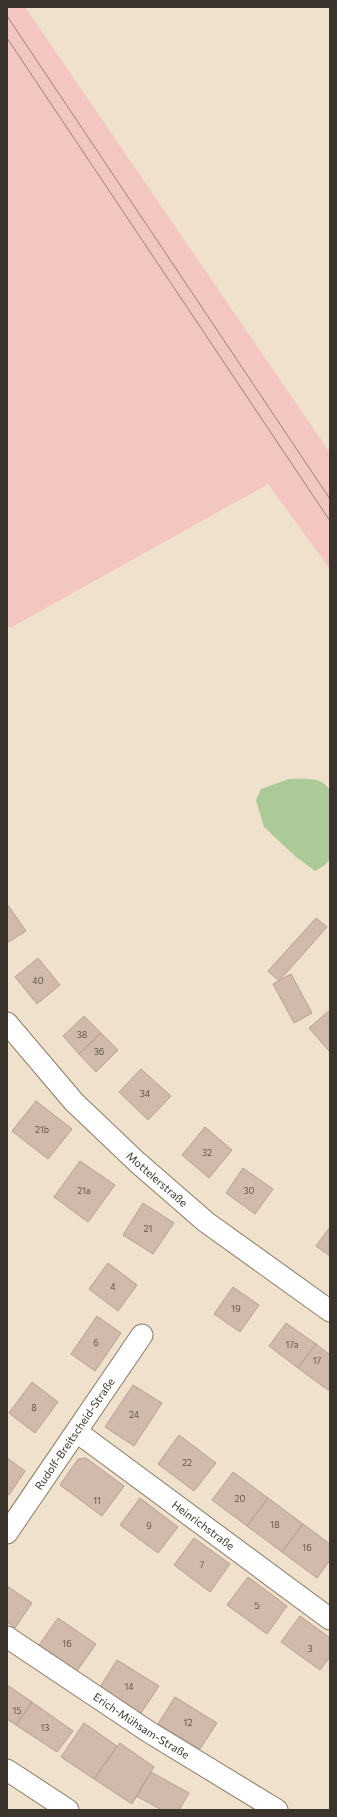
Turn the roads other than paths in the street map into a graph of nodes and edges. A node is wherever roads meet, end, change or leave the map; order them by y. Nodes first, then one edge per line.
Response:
1 (7, 1023) edge
2 (330, 1311) edge
3 (142, 1335) dead end
4 (77, 1432) junction
5 (7, 1532) edge
6 (330, 1618) edge
7 (7, 1637) edge
8 (7, 1770) edge
9 (68, 1810) edge
10 (277, 1810) edge

1 - 2 street, Mottelerstraße
3 - 4 street, Rudolf-Breitscheid-Straße
4 - 5 street, Rudolf-Breitscheid-Straße
4 - 6 street, Heinrichstraße
7 - 10 street, Erich-Mühsam-Straße
8 - 9 street

